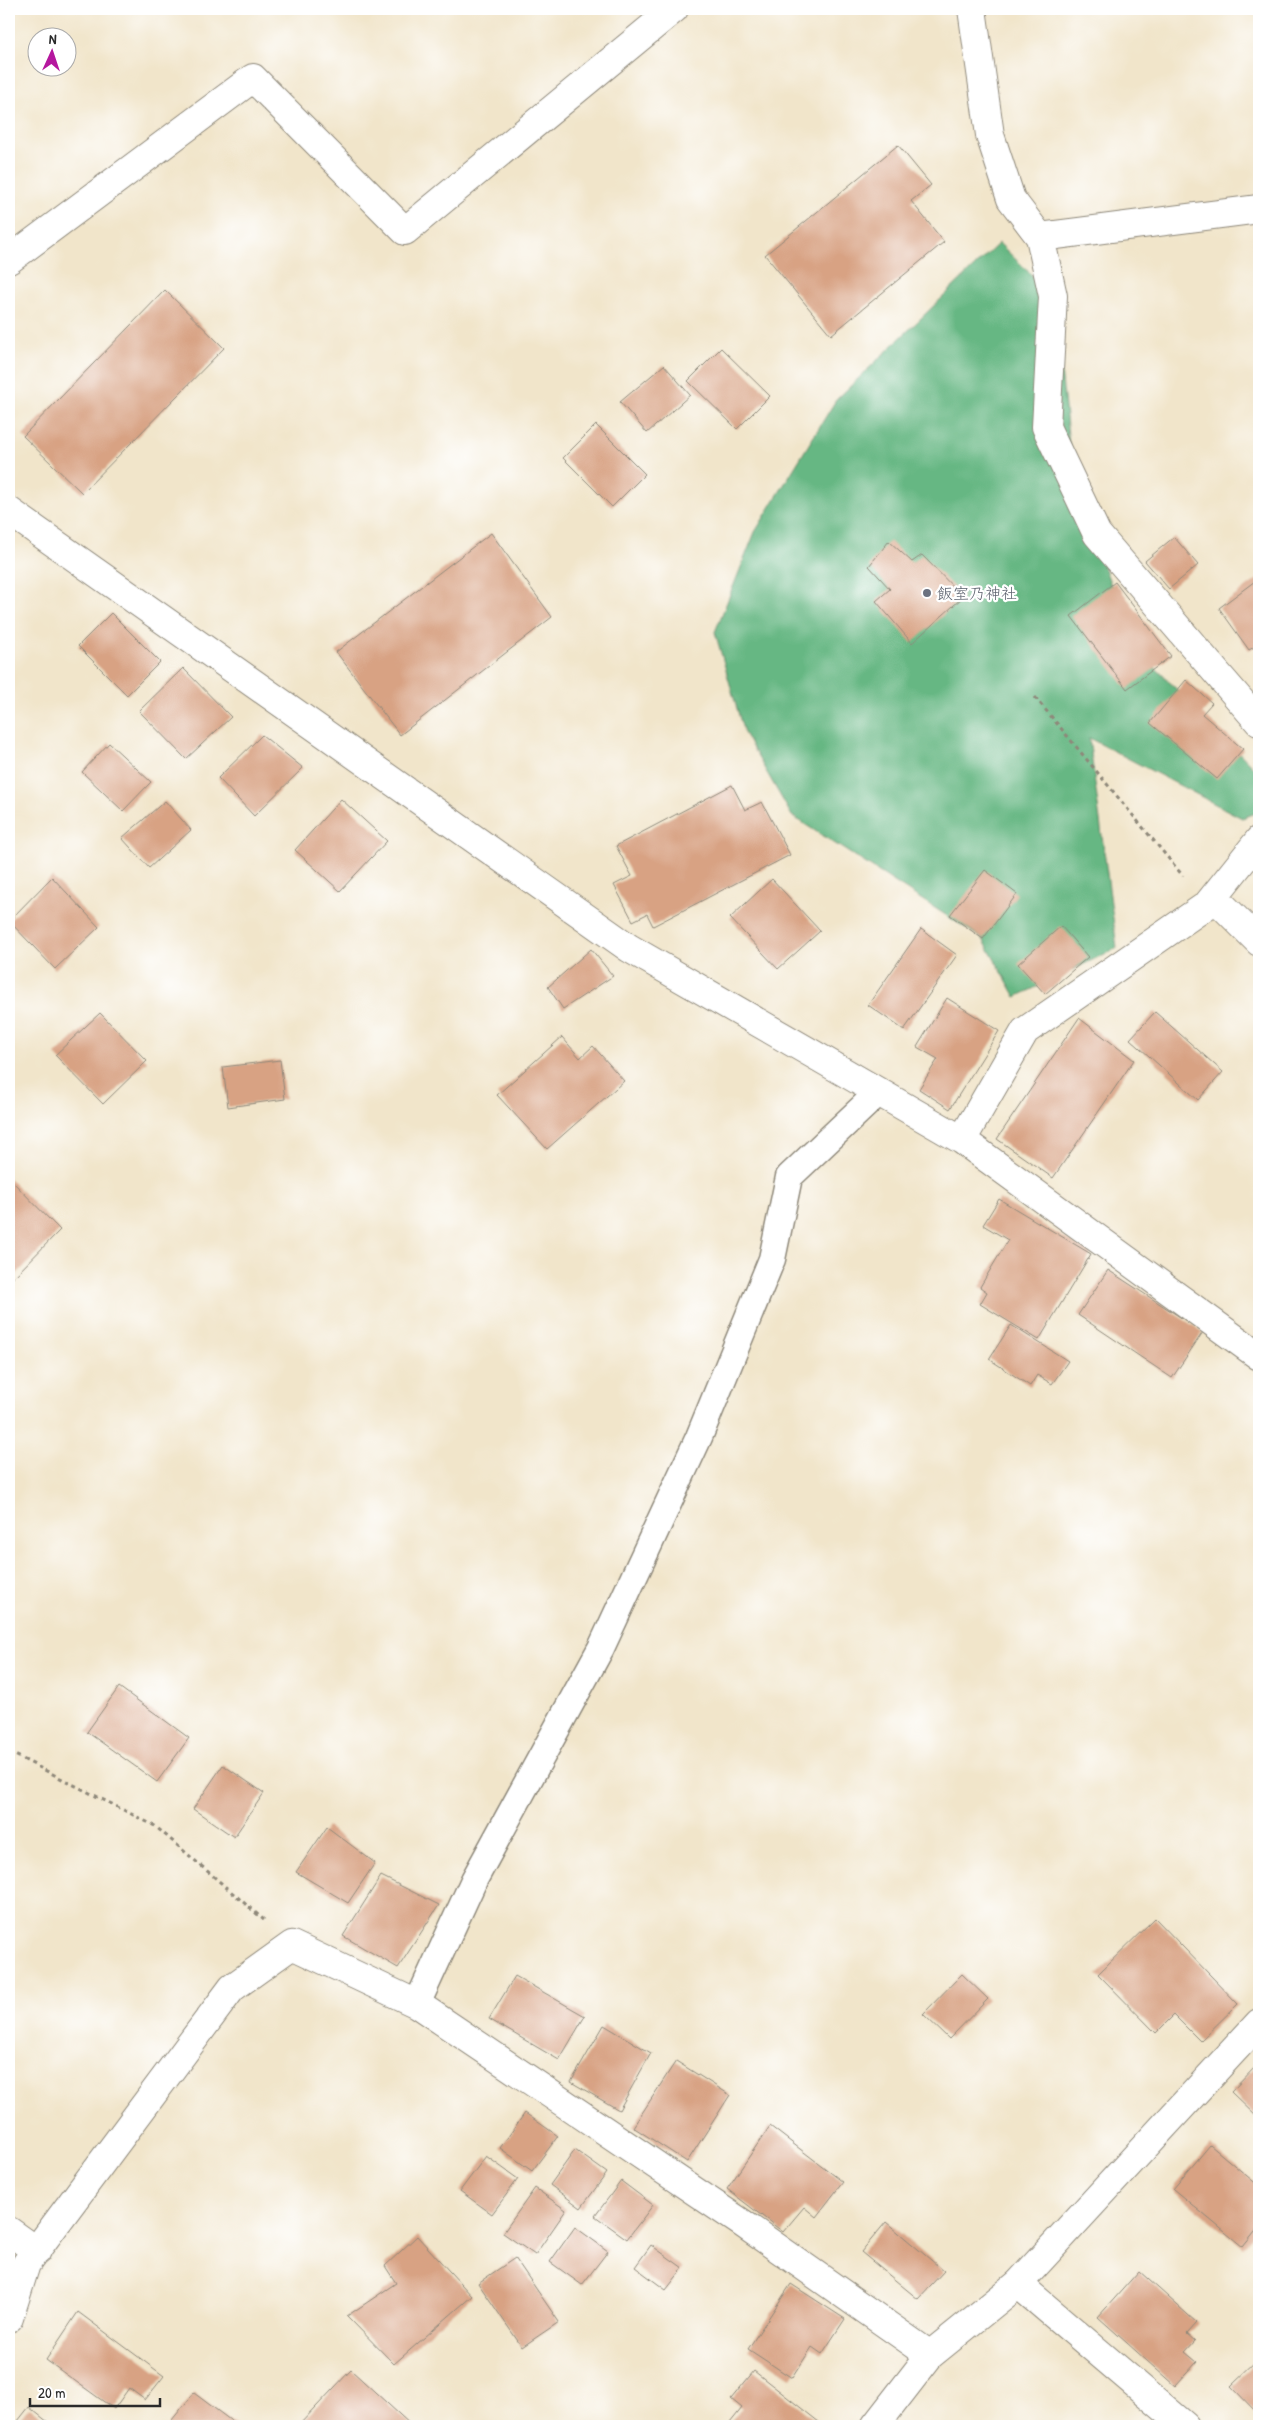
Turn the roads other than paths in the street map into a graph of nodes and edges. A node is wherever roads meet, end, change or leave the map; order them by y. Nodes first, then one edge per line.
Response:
1 (674, 9) edge
2 (972, 9) edge
3 (1259, 209) edge
4 (1040, 237) junction
5 (9, 260) edge
6 (9, 511) edge
7 (1259, 722) edge
8 (1259, 840) edge
9 (1211, 901) junction
10 (1259, 942) edge
11 (879, 1092) junction
12 (962, 1140) junction
13 (1259, 1356) edge
14 (417, 2004) junction
15 (1259, 2023) edge
16 (9, 2231) edge
17 (37, 2251) junction
18 (1018, 2284) junction
19 (9, 2318) edge
20 (930, 2355) junction
21 (874, 2426) edge
22 (1185, 2426) edge

1 - 5 street
2 - 4 street
3 - 4 street
4 - 7 street
6 - 11 street
8 - 9 street
9 - 10 street
9 - 12 street
11 - 12 street
11 - 14 lane
12 - 13 street
14 - 17 street
14 - 20 street
15 - 18 street
16 - 17 street
17 - 19 street
18 - 20 street
18 - 22 street
20 - 21 street

